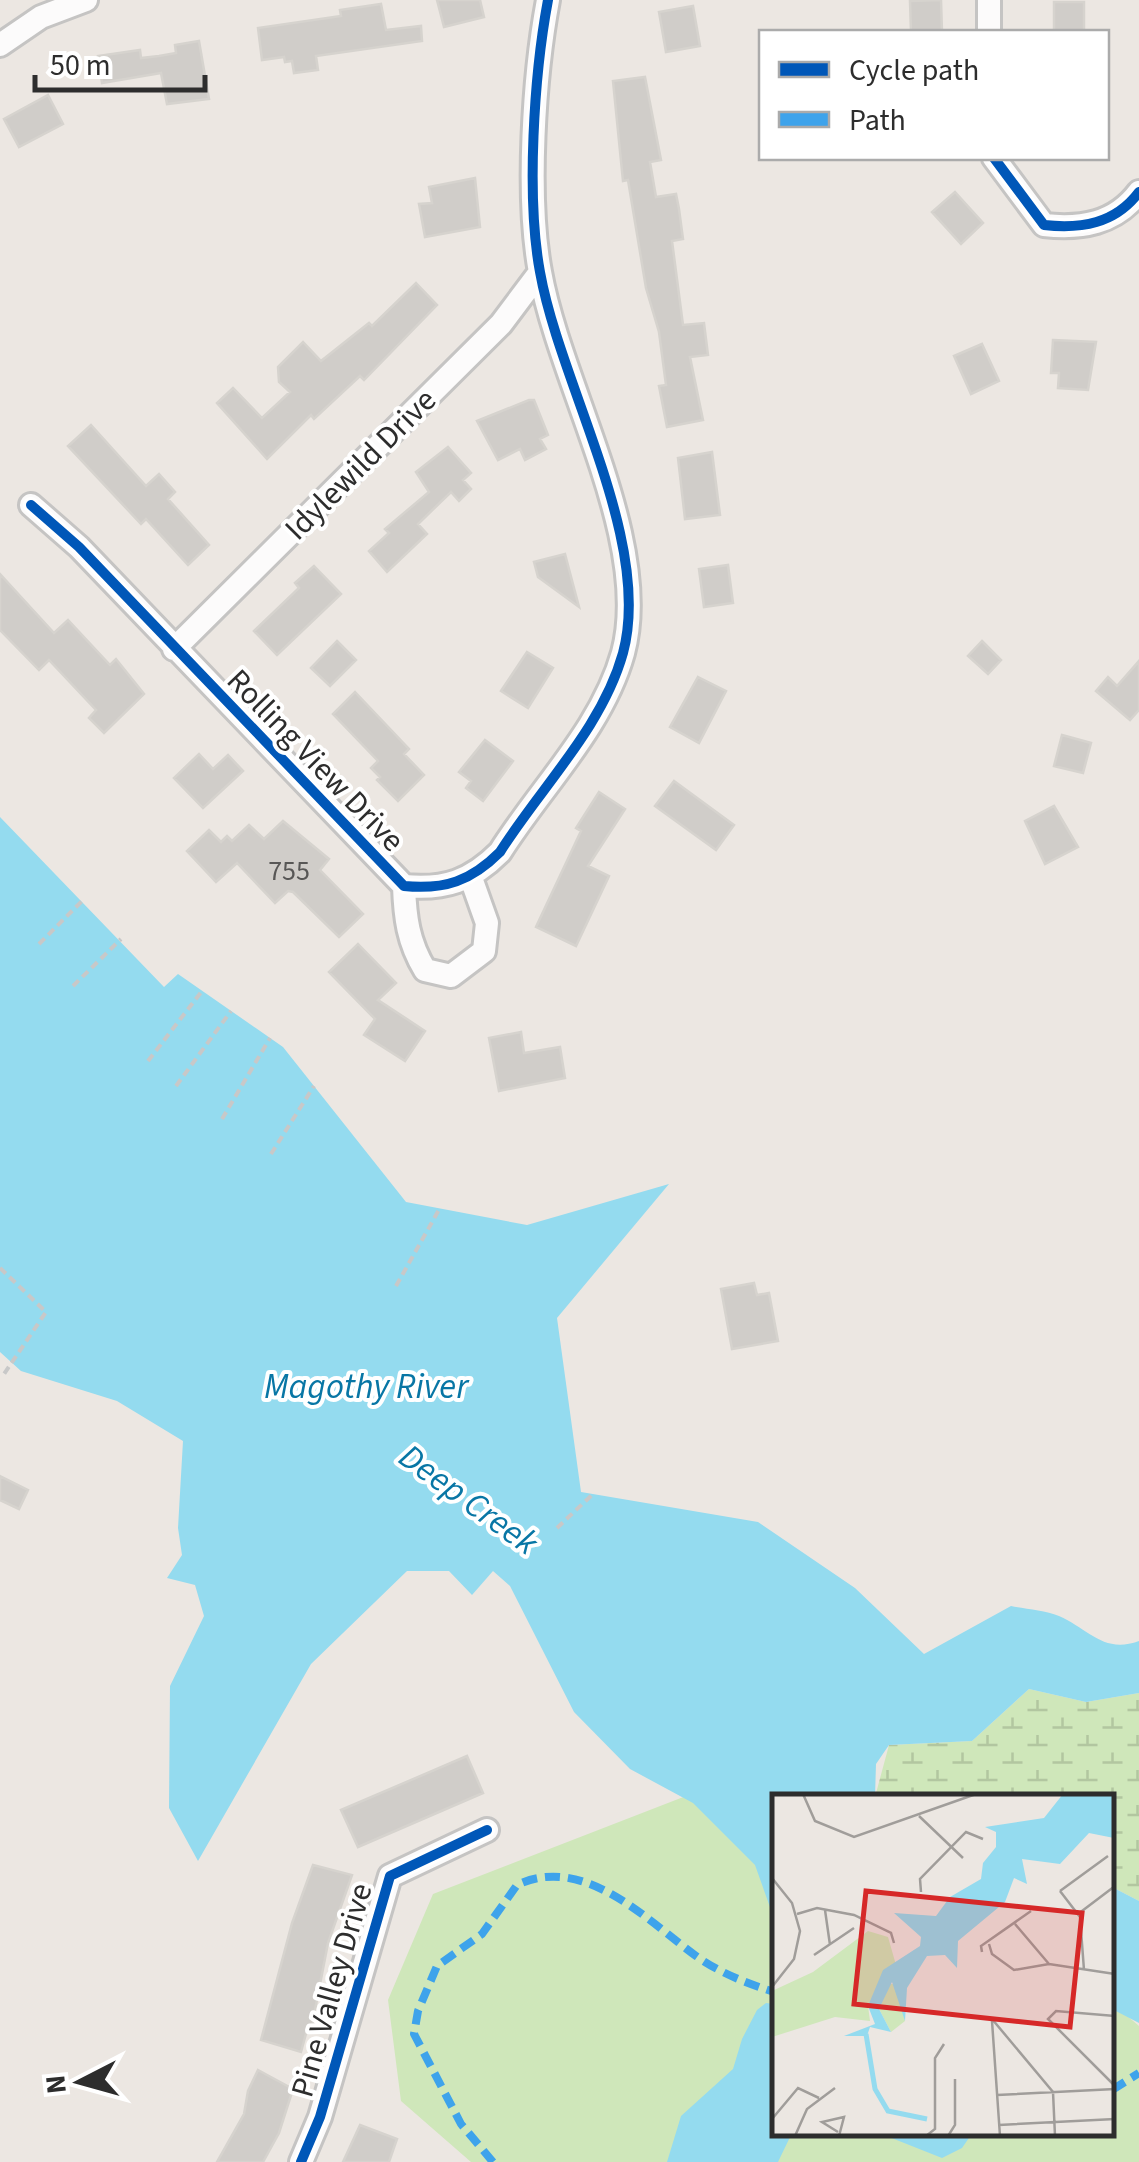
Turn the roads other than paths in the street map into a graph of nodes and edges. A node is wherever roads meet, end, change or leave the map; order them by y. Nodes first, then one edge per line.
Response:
1 (86, 0) edge
2 (548, 0) edge
3 (989, 0) edge
4 (989, 30) edge
5 (3, 36) edge
6 (995, 160) edge
7 (1139, 192) edge
8 (540, 272) junction
9 (32, 505) dead end
10 (174, 649) junction
11 (470, 878) junction
12 (404, 886) junction
13 (487, 1830) dead end
14 (302, 2162) edge

1 - 5 street
2 - 8 street
3 - 4 street
6 - 7 street
8 - 10 street, Idylewild Drive
8 - 11 street
9 - 10 street, Rolling View Drive
10 - 12 street, Rolling View Drive
11 - 12 street, Rolling View Drive
11 - 12 street
13 - 14 street, Pine Valley Drive

